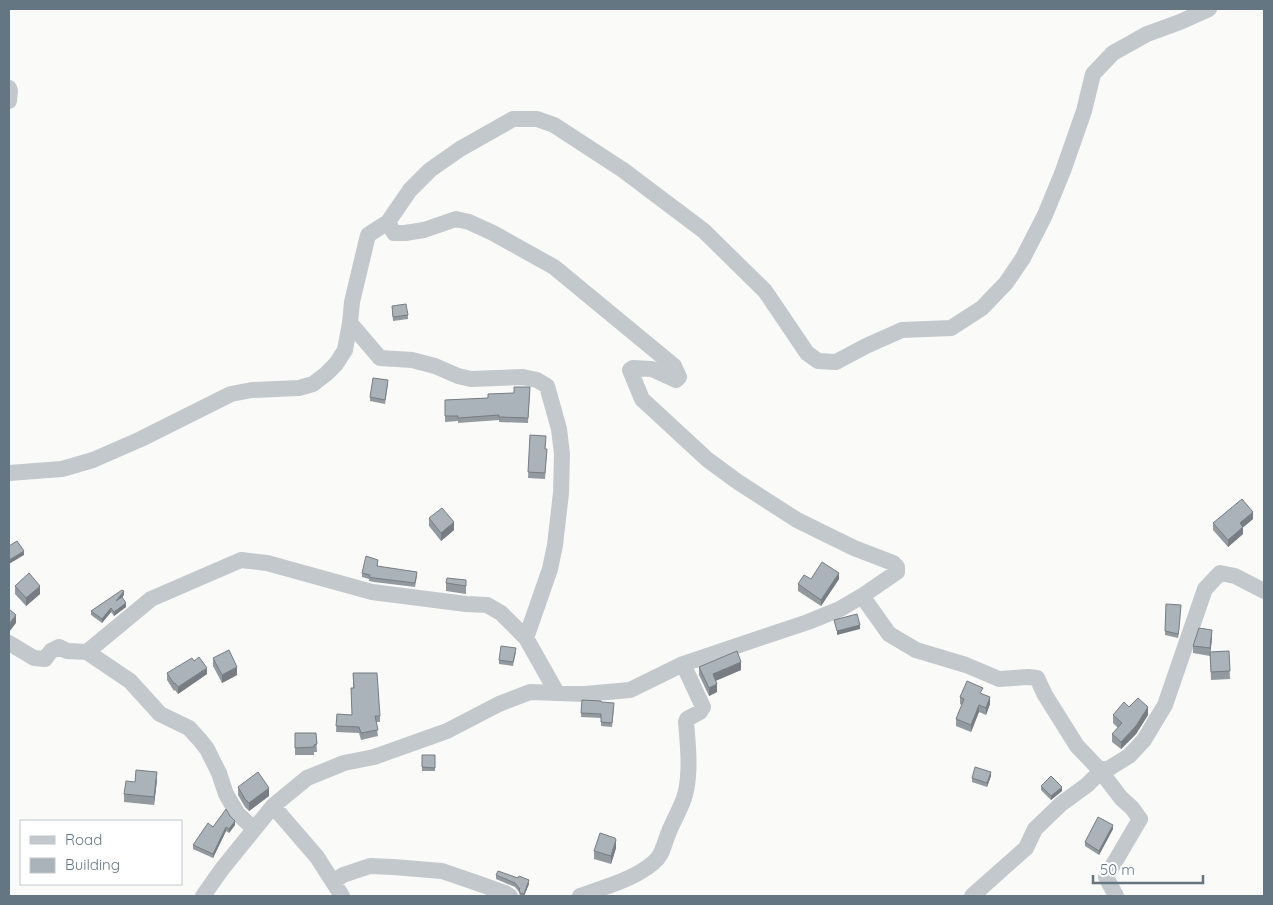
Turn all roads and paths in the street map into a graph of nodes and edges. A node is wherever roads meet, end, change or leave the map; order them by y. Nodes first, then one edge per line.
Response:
1 (1209, 9) edge
2 (9, 88) edge
3 (9, 101) edge
4 (388, 222) junction
5 (350, 323) junction
6 (9, 473) edge
7 (1264, 591) edge
8 (862, 596) junction
9 (526, 638) junction
10 (9, 643) edge
11 (88, 652) junction
12 (683, 664) junction
13 (557, 693) junction
14 (1099, 768) junction
15 (273, 806) junction
16 (254, 829) junction
17 (333, 882) junction
18 (204, 896) edge
19 (342, 896) edge
20 (510, 896) edge
21 (580, 896) edge
22 (972, 896) edge
23 (1116, 896) edge

1 - 4 street
2 - 3 street
4 - 5 street
4 - 8 street
5 - 6 street
5 - 9 street
7 - 14 street
8 - 12 street
8 - 14 street
9 - 11 street
9 - 13 street
10 - 11 street
11 - 16 street
12 - 13 street
12 - 21 street
13 - 15 street
14 - 22 street
14 - 23 street
15 - 16 street
15 - 17 street
16 - 18 street
17 - 19 street
17 - 20 street

